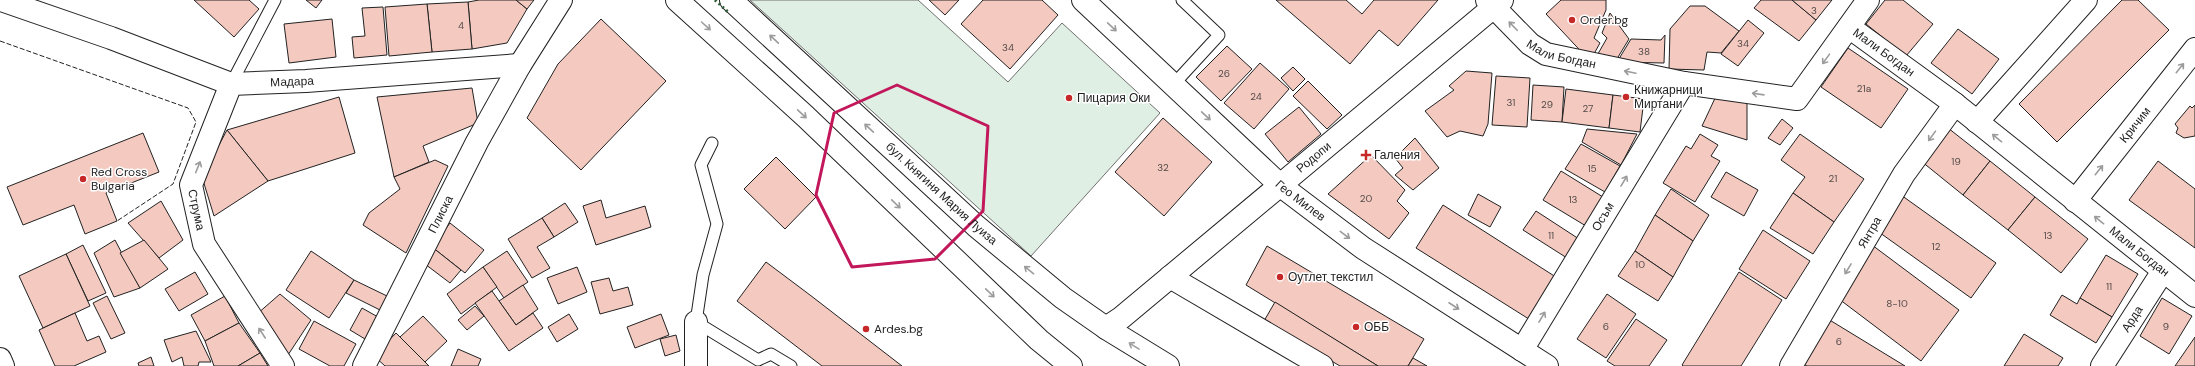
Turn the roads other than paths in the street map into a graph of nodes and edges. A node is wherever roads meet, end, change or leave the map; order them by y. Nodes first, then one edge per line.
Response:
1 (1, 0) edge
2 (275, 0) edge
3 (561, 0) edge
4 (677, 0) edge
5 (731, 0) edge
6 (1083, 0) edge
7 (1182, 0) edge
8 (1868, 0) edge
9 (2086, 0) edge
10 (1494, 2) edge
11 (1849, 27) junction
12 (2195, 49) edge
13 (520, 65) junction
14 (1684, 83) junction
15 (231, 84) junction
16 (1173, 85) junction
17 (1955, 104) junction
18 (1977, 122) junction
19 (712, 143) dead end
20 (1281, 186) junction
21 (2074, 201) junction
22 (2163, 271) junction
23 (1170, 277) junction
24 (2195, 296) edge
25 (696, 322) junction
26 (1106, 328) junction
27 (1522, 350) junction
28 (0, 360) edge
29 (371, 363) edge
30 (3, 366) edge
31 (283, 366) edge
32 (696, 366) edge
33 (791, 366) edge
34 (1071, 366) edge
35 (1168, 366) edge
36 (1322, 366) edge
37 (1547, 366) edge
38 (1791, 366) edge
39 (2102, 366) edge

1 - 15 street, Мадара
2 - 15 lane, Струма
3 - 13 street
4 -> 34 street
26 -> 5 street, бул. Княгиня Мария Луиза
6 -> 16 street, Гео Милев
7 - 16 lane
8 - 11 street
9 - 18 street
14 -> 10 street, Мали Богдан
10 - 20 street, Родопи
11 -> 14 street, Мали Богдан
11 - 17 street, Мали Богдан
21 -> 12 street, Кричим
13 - 15 street, Мадара
13 - 29 street, Плиска
27 -> 14 street, Осъм
31 -> 15 street, Струма
16 -> 20 street, Гео Милев
17 - 18 street, Мали Богдан
17 -> 38 street, Янтра
21 -> 18 street, Мали Богдан
19 - 25 lane
20 - 23 street, Родопи
20 -> 27 street, Гео Милев
22 -> 21 street, Мали Богдан
22 - 24 street, Мали Богдан
22 - 39 street, Арда
23 - 26 street, Родопи
23 - 36 street
25 - 32 street
25 - 33 lane
35 -> 26 street, бул. Княгиня Мария Луиза
27 - 37 street, Гео Милев
28 - 30 street

